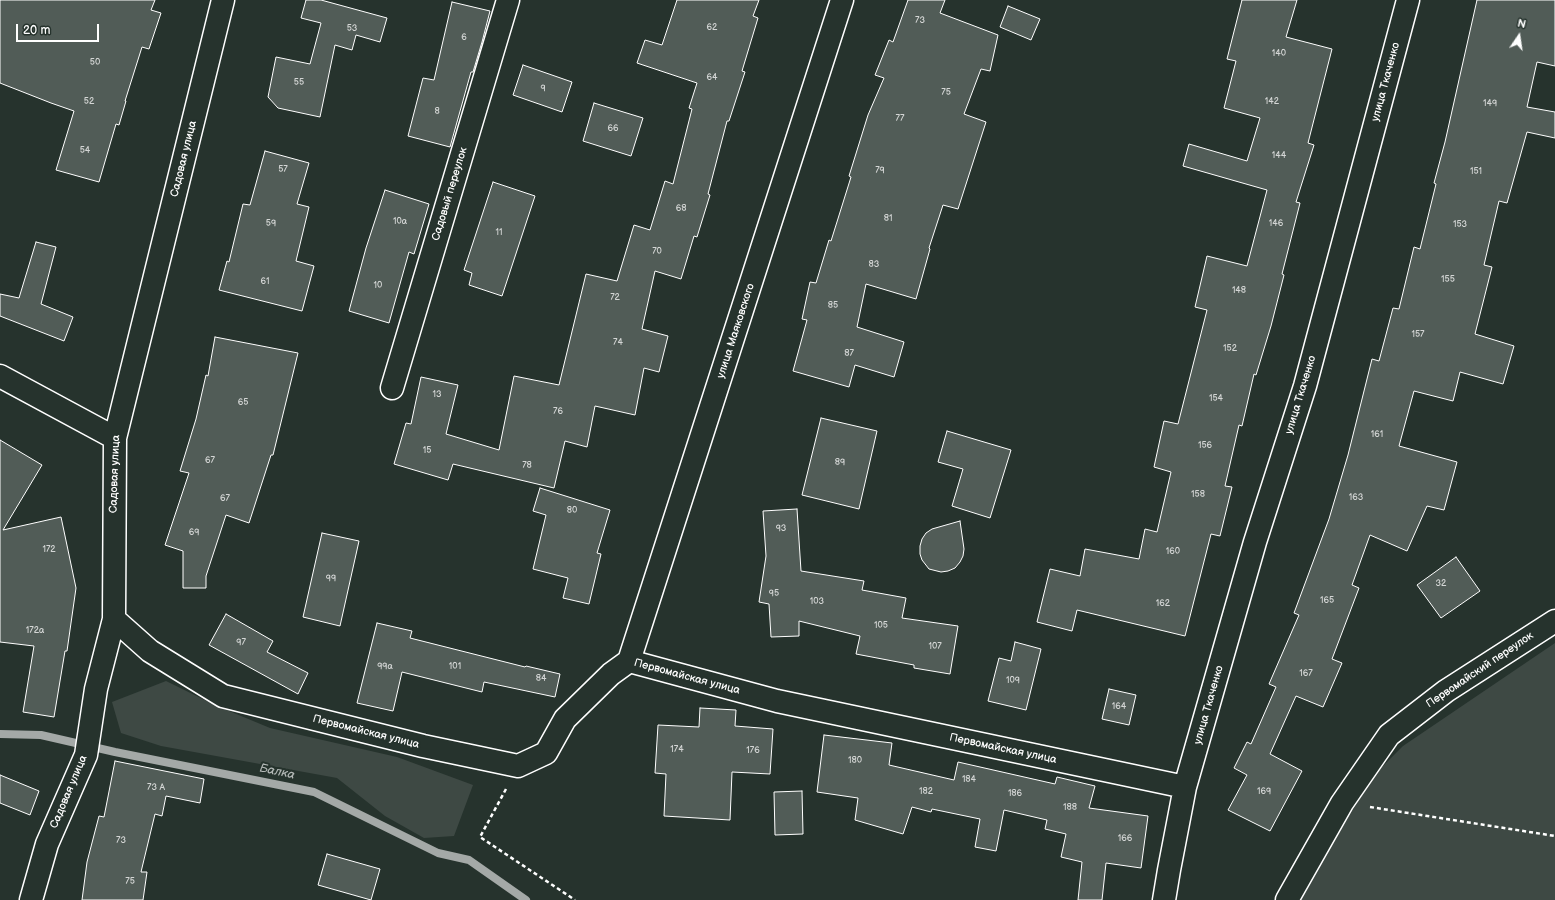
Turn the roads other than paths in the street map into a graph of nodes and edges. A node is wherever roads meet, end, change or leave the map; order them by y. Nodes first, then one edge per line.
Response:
1 (223, 0) edge
2 (508, 0) edge
3 (842, 0) edge
4 (1408, 0) edge
5 (0, 376) edge
6 (392, 388) dead end
7 (115, 438) junction
8 (114, 619) junction
9 (1555, 621) edge
10 (629, 661) junction
11 (1185, 787) junction
12 (31, 900) edge
13 (1164, 900) edge
14 (1287, 900) edge

1 - 7 street, Садовая улица
2 - 6 street, Садовый переулок
3 - 10 street, улица Маяковского
4 - 11 street, улица Ткаченко
5 - 7 street
7 - 8 street, Садовая улица
8 - 10 street, Первомайская улица
8 - 12 street, Садовая улица
9 - 14 street, Первомайский переулок
10 - 11 street, Первомайская улица
11 - 13 street, улица Ткаченко

